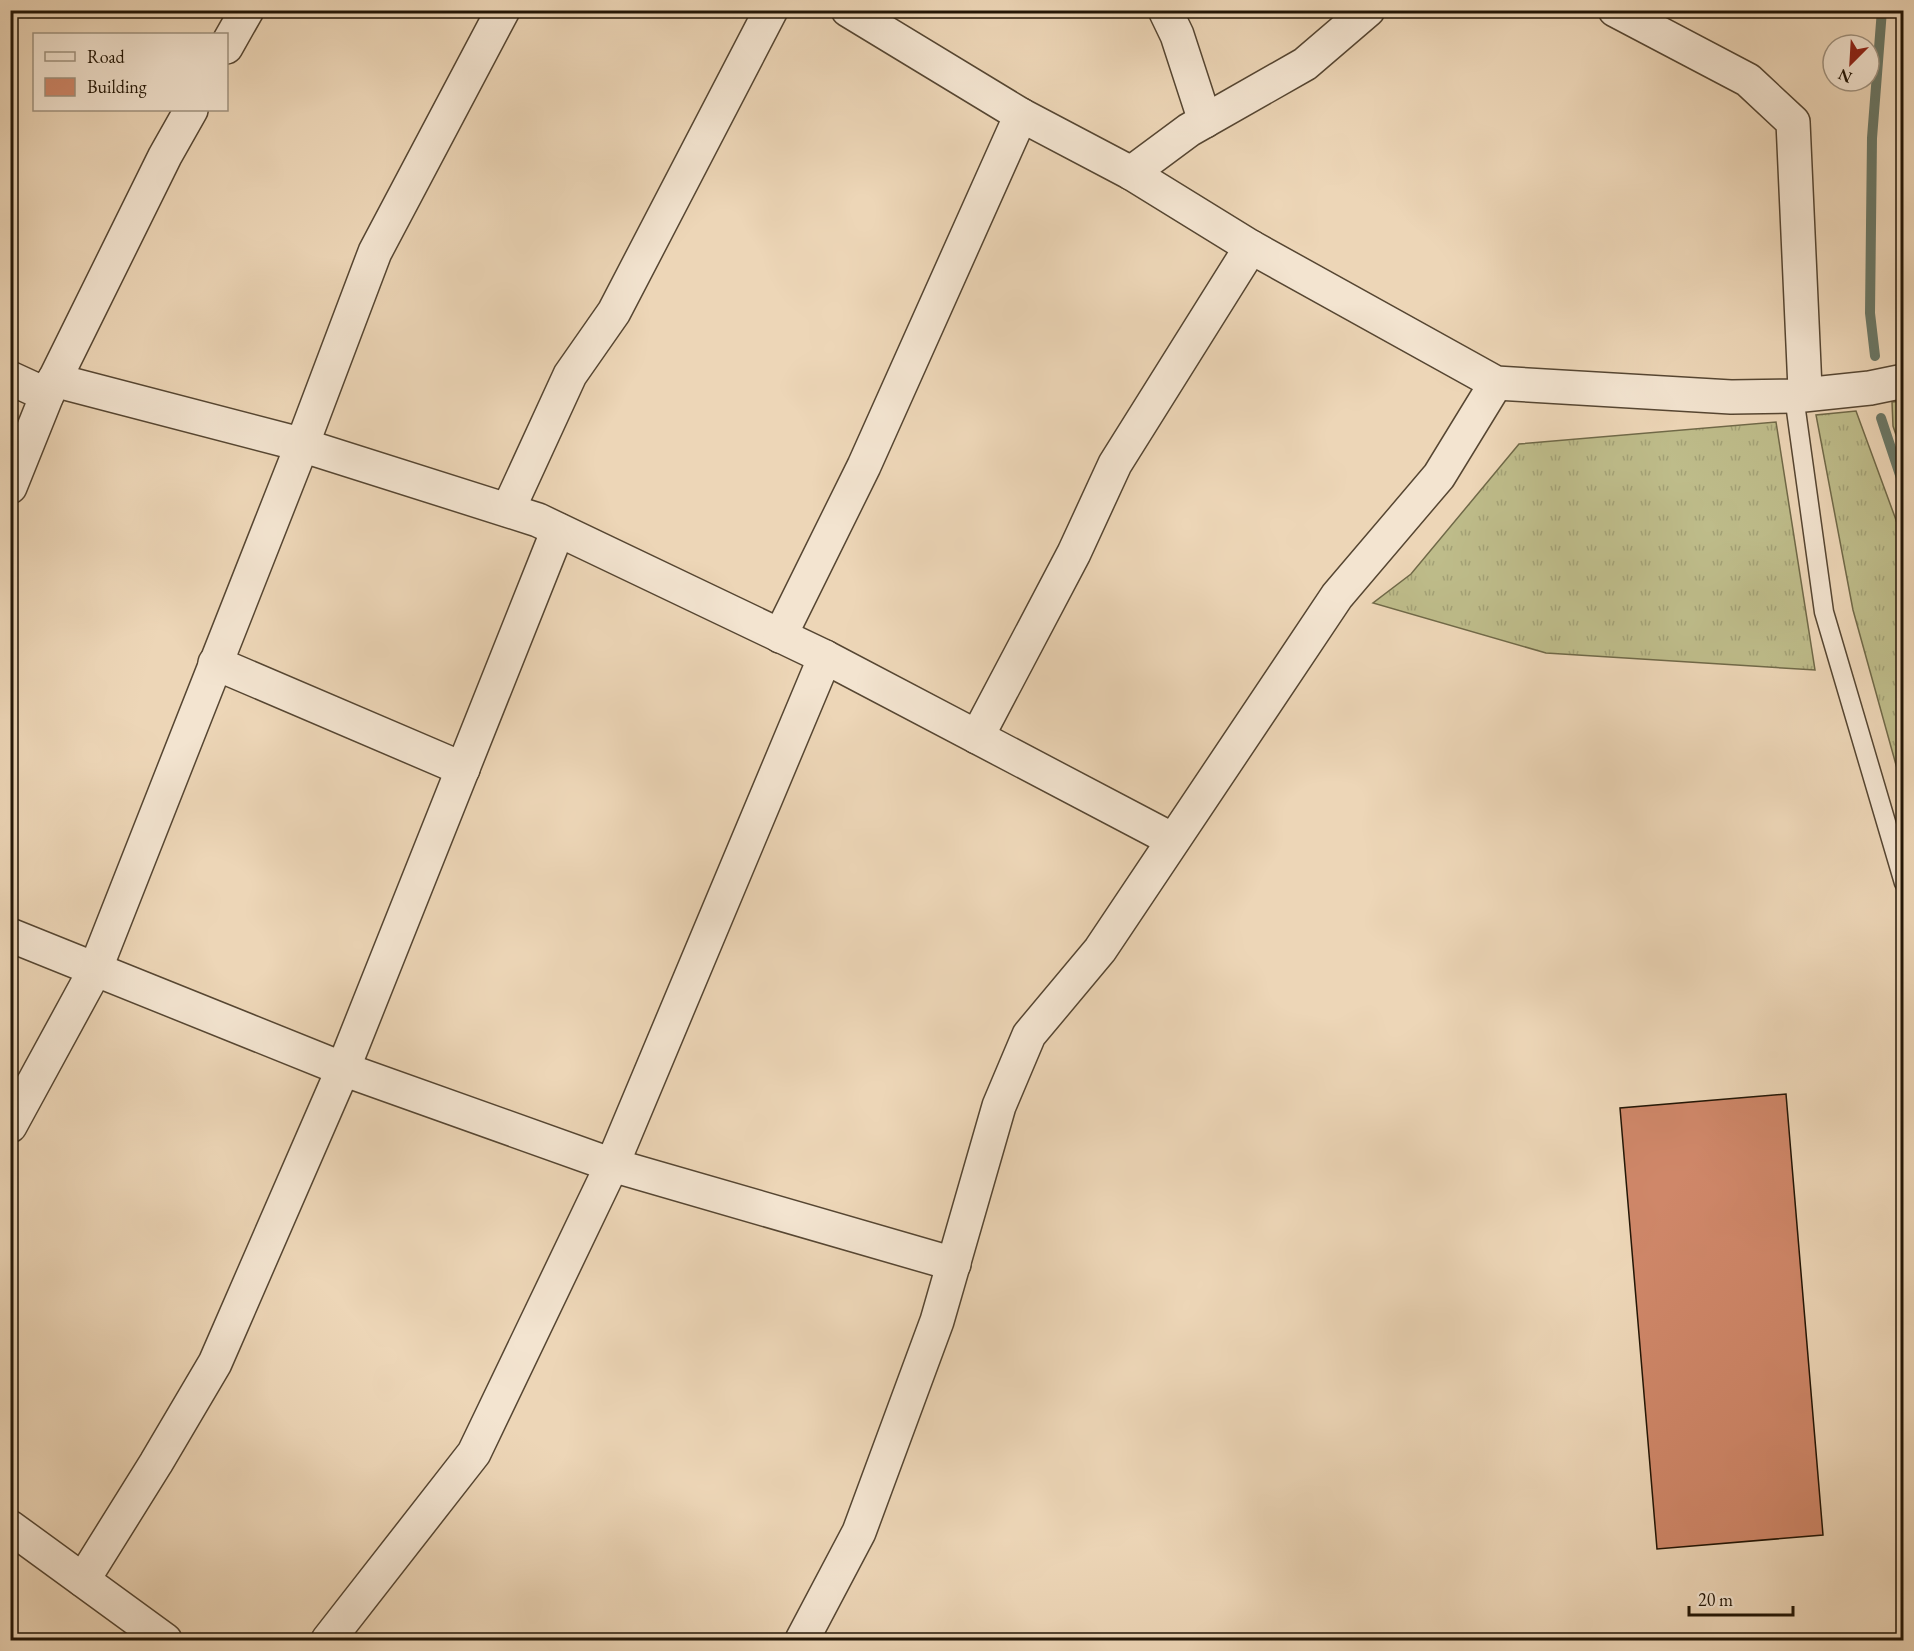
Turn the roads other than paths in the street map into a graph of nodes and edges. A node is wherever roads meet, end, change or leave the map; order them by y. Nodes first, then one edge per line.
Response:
1 (247, 10) edge
2 (503, 10) edge
3 (771, 10) edge
4 (848, 10) edge
5 (1165, 10) edge
6 (1368, 10) edge
7 (1615, 10) edge
8 (228, 43) edge
9 (190, 111) edge
10 (1021, 115) junction
11 (1205, 121) junction
12 (1131, 173) junction
13 (1251, 247) junction
14 (10, 378) edge
15 (1904, 381) edge
16 (1496, 383) junction
17 (50, 388) junction
18 (1794, 396) junction
19 (302, 446) junction
20 (10, 487) edge
21 (508, 510) junction
22 (558, 530) junction
23 (780, 636) junction
24 (825, 657) junction
25 (215, 663) junction
26 (977, 737) junction
27 (463, 769) junction
28 (1173, 840) junction
29 (1904, 882) edge
30 (10, 935) edge
31 (95, 970) junction
32 (343, 1069) junction
33 (10, 1126) edge
34 (612, 1165) junction
35 (954, 1264) junction
36 (10, 1527) edge
37 (83, 1580) junction
38 (165, 1641) edge
39 (328, 1641) edge
40 (802, 1641) edge

1 - 8 street
2 - 19 street
3 - 21 street
4 - 10 street
5 - 11 street
6 - 11 street
7 - 18 street
9 - 17 street
10 - 12 street
10 - 23 street
11 - 12 street
12 - 13 street
13 - 16 street
13 - 26 street
14 - 17 street
15 - 18 street
16 - 18 street
16 - 28 street
17 - 19 street
17 - 20 street
18 - 29 lane
19 - 21 street
19 - 25 street
21 - 22 street
22 - 23 street
22 - 27 street
23 - 24 street
24 - 26 street
24 - 34 street
25 - 27 street
25 - 31 street
26 - 28 street
27 - 32 street
28 - 35 street
30 - 31 street
31 - 32 street
31 - 33 street
32 - 34 street
32 - 37 street
34 - 35 street
34 - 39 street
35 - 40 street
36 - 37 street
37 - 38 street

